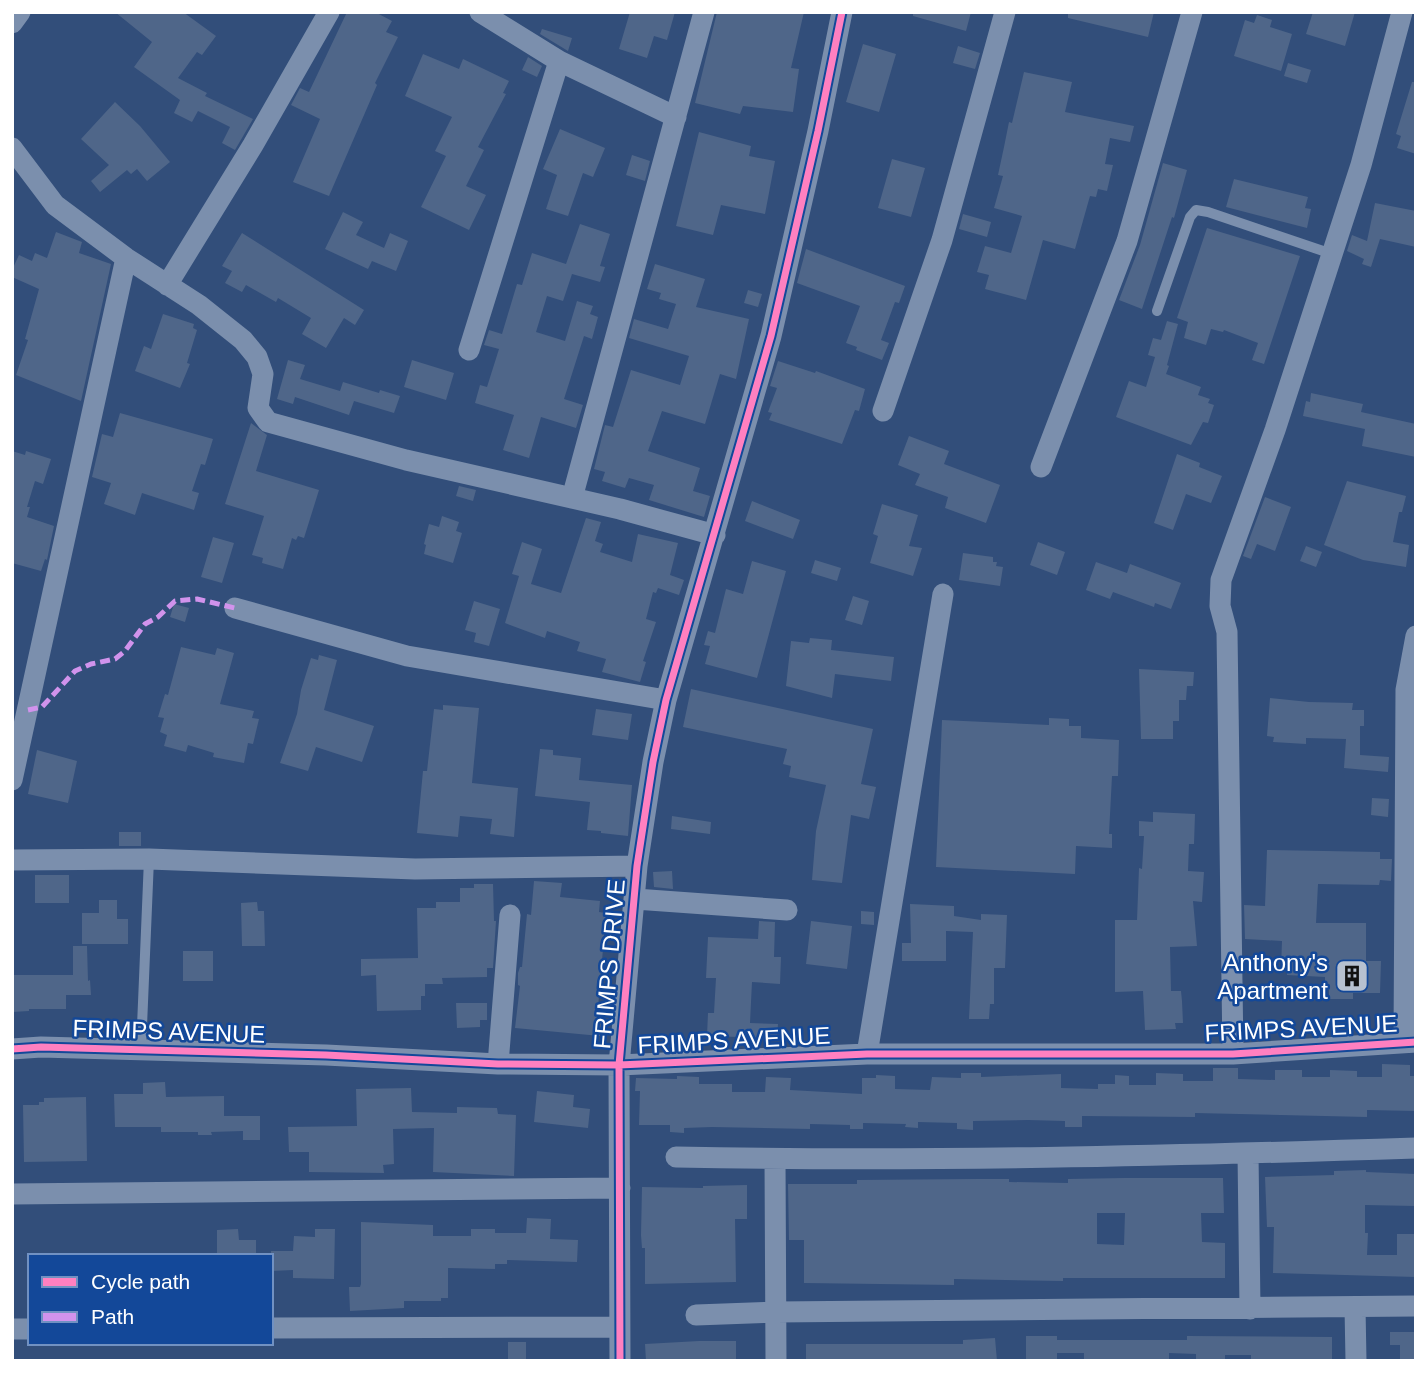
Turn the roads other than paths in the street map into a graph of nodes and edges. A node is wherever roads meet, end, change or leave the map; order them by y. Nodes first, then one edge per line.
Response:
1 (20, 12) edge
2 (329, 12) edge
3 (480, 12) edge
4 (704, 12) edge
5 (842, 12) edge
6 (1005, 12) edge
7 (1192, 12) edge
8 (1402, 12) edge
9 (12, 23) edge
10 (559, 61) junction
11 (676, 117) junction
12 (12, 148) edge
13 (1332, 254) junction
14 (126, 258) junction
15 (167, 285) junction
16 (1157, 311) dead end
17 (469, 350) dead end
18 (883, 411) dead end
19 (1041, 467) dead end
20 (572, 498) junction
21 (715, 535) junction
22 (943, 594) dead end
23 (235, 608) dead end
24 (1416, 636) edge
25 (666, 700) junction
26 (12, 780) edge
27 (149, 859) junction
28 (12, 860) edge
29 (637, 866) junction
30 (635, 899) junction
31 (787, 910) dead end
32 (510, 915) dead end
33 (1410, 1042) edge
34 (12, 1049) edge
35 (141, 1050) junction
36 (867, 1054) junction
37 (1233, 1054) junction
38 (498, 1064) junction
39 (619, 1065) junction
40 (1416, 1148) edge
41 (1248, 1153) junction
42 (676, 1157) dead end
43 (775, 1159) junction
44 (620, 1188) junction
45 (12, 1194) edge
46 (1416, 1306) edge
47 (1355, 1307) junction
48 (1250, 1309) junction
49 (776, 1312) junction
50 (696, 1315) dead end
51 (618, 1326) junction
52 (273, 1328) edge
53 (620, 1361) edge
54 (776, 1361) edge
55 (1356, 1361) edge

1 - 9 street
2 - 15 street
3 - 10 street
4 - 11 street
5 - 21 street, FRIMPS DRIVE
6 - 18 street
7 - 19 street
8 - 13 street
10 - 11 street
10 - 17 street
11 - 20 street
12 - 14 street
13 - 16 lane
13 - 37 street
14 - 15 street
14 - 26 street
15 - 20 street
20 - 21 street
21 - 25 street, FRIMPS DRIVE
22 - 36 street
23 - 25 street
24 - 33 street
25 - 29 street, FRIMPS DRIVE
27 - 28 street
27 - 29 street
27 - 35 lane
29 - 30 street, FRIMPS DRIVE
30 - 31 street
30 - 39 street, FRIMPS DRIVE
32 - 38 street
33 - 37 street, FRIMPS AVENUE
34 - 35 street, FRIMPS AVENUE
35 - 38 street, FRIMPS AVENUE
36 - 37 street, FRIMPS AVENUE
36 - 39 street, FRIMPS AVENUE
38 - 39 street, FRIMPS AVENUE
39 - 44 street, FRIMPS DRIVE
40 - 41 street
41 - 43 street
41 - 48 street
42 - 43 street
43 - 49 street
44 - 45 street
44 - 51 street, FRIMPS DRIVE
46 - 47 street
47 - 48 street
47 - 55 street
48 - 49 street
49 - 50 street
49 - 54 street
51 - 52 street
51 - 53 street, FRIMPS DRIVE

